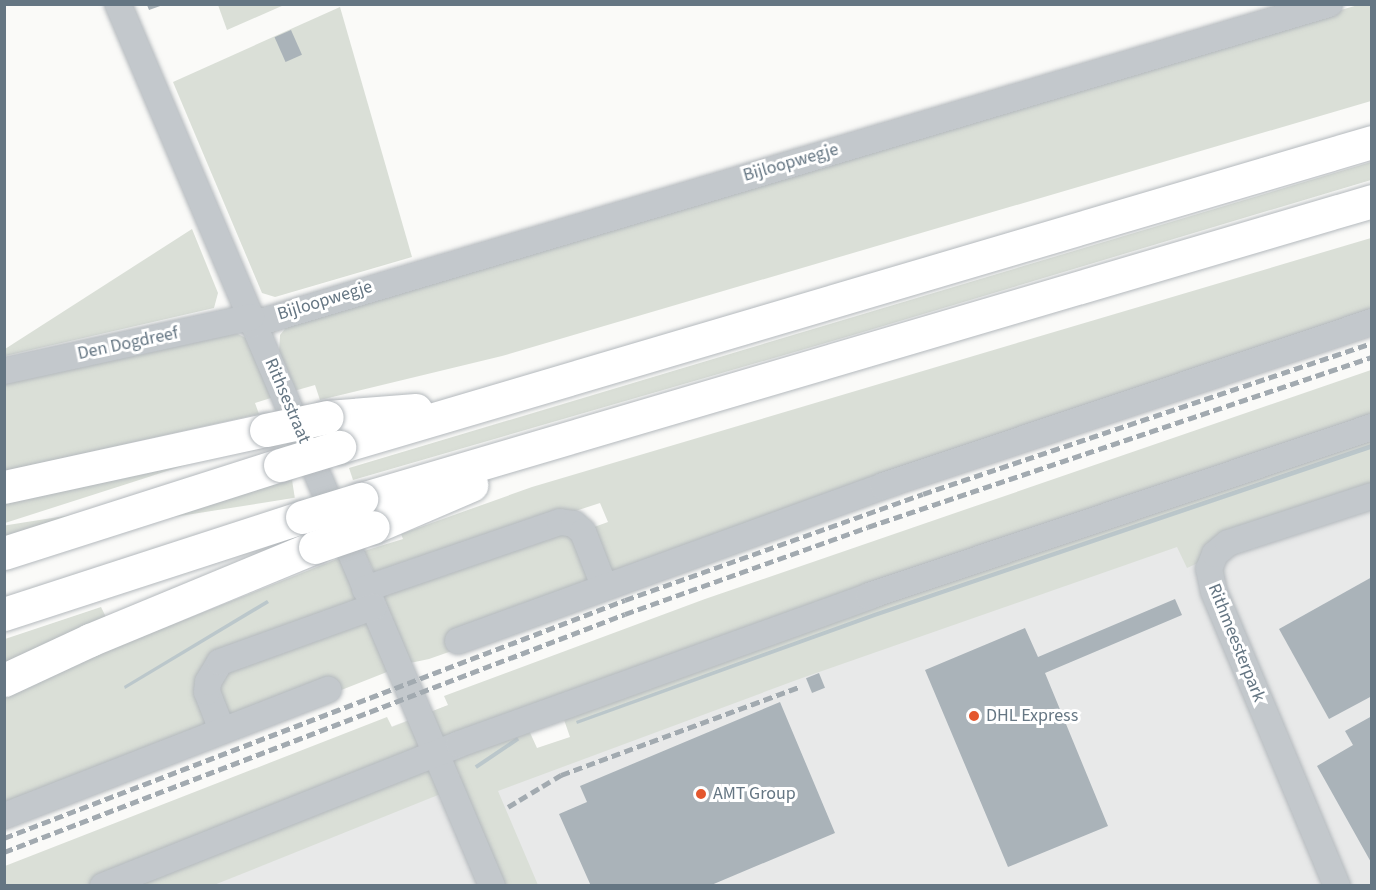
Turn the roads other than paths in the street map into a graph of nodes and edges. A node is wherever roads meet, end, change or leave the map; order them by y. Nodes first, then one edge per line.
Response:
1 (118, 4) edge
2 (1329, 4) edge
3 (1371, 142) edge
4 (1371, 201) edge
5 (253, 320) junction
6 (1371, 322) edge
7 (4, 371) edge
8 (480, 405) junction
9 (1371, 427) edge
10 (4, 487) edge
11 (1371, 496) edge
12 (367, 513) junction
13 (4, 553) edge
14 (604, 586) junction
15 (369, 598) junction
16 (4, 614) edge
17 (458, 640) dead end
18 (4, 680) edge
19 (327, 690) dead end
20 (222, 730) junction
21 (436, 753) junction
22 (454, 799) junction
23 (4, 816) edge
24 (103, 885) edge
25 (482, 885) edge
26 (492, 885) edge
27 (1337, 885) edge

1 - 5 street, Rithsestraat
2 - 5 street, Bijloopwegje
3 - 8 highway
4 - 12 highway
5 - 7 street, Den Dogdreef
5 - 15 street, Rithsestraat
6 - 14 street
8 - 10 highway, bridge
8 - 13 highway, bridge
9 - 21 street
11 - 27 street, Rithmeesterpark
12 - 16 highway, bridge
12 - 18 highway, bridge
14 - 15 street
14 - 17 street
15 - 20 street
15 - 21 street, Rithsestraat
19 - 20 street
20 - 23 street
21 - 22 street, Rithsestraat
21 - 24 street
22 - 25 street, Rithsestraat
22 - 26 street, Rithsestraat

